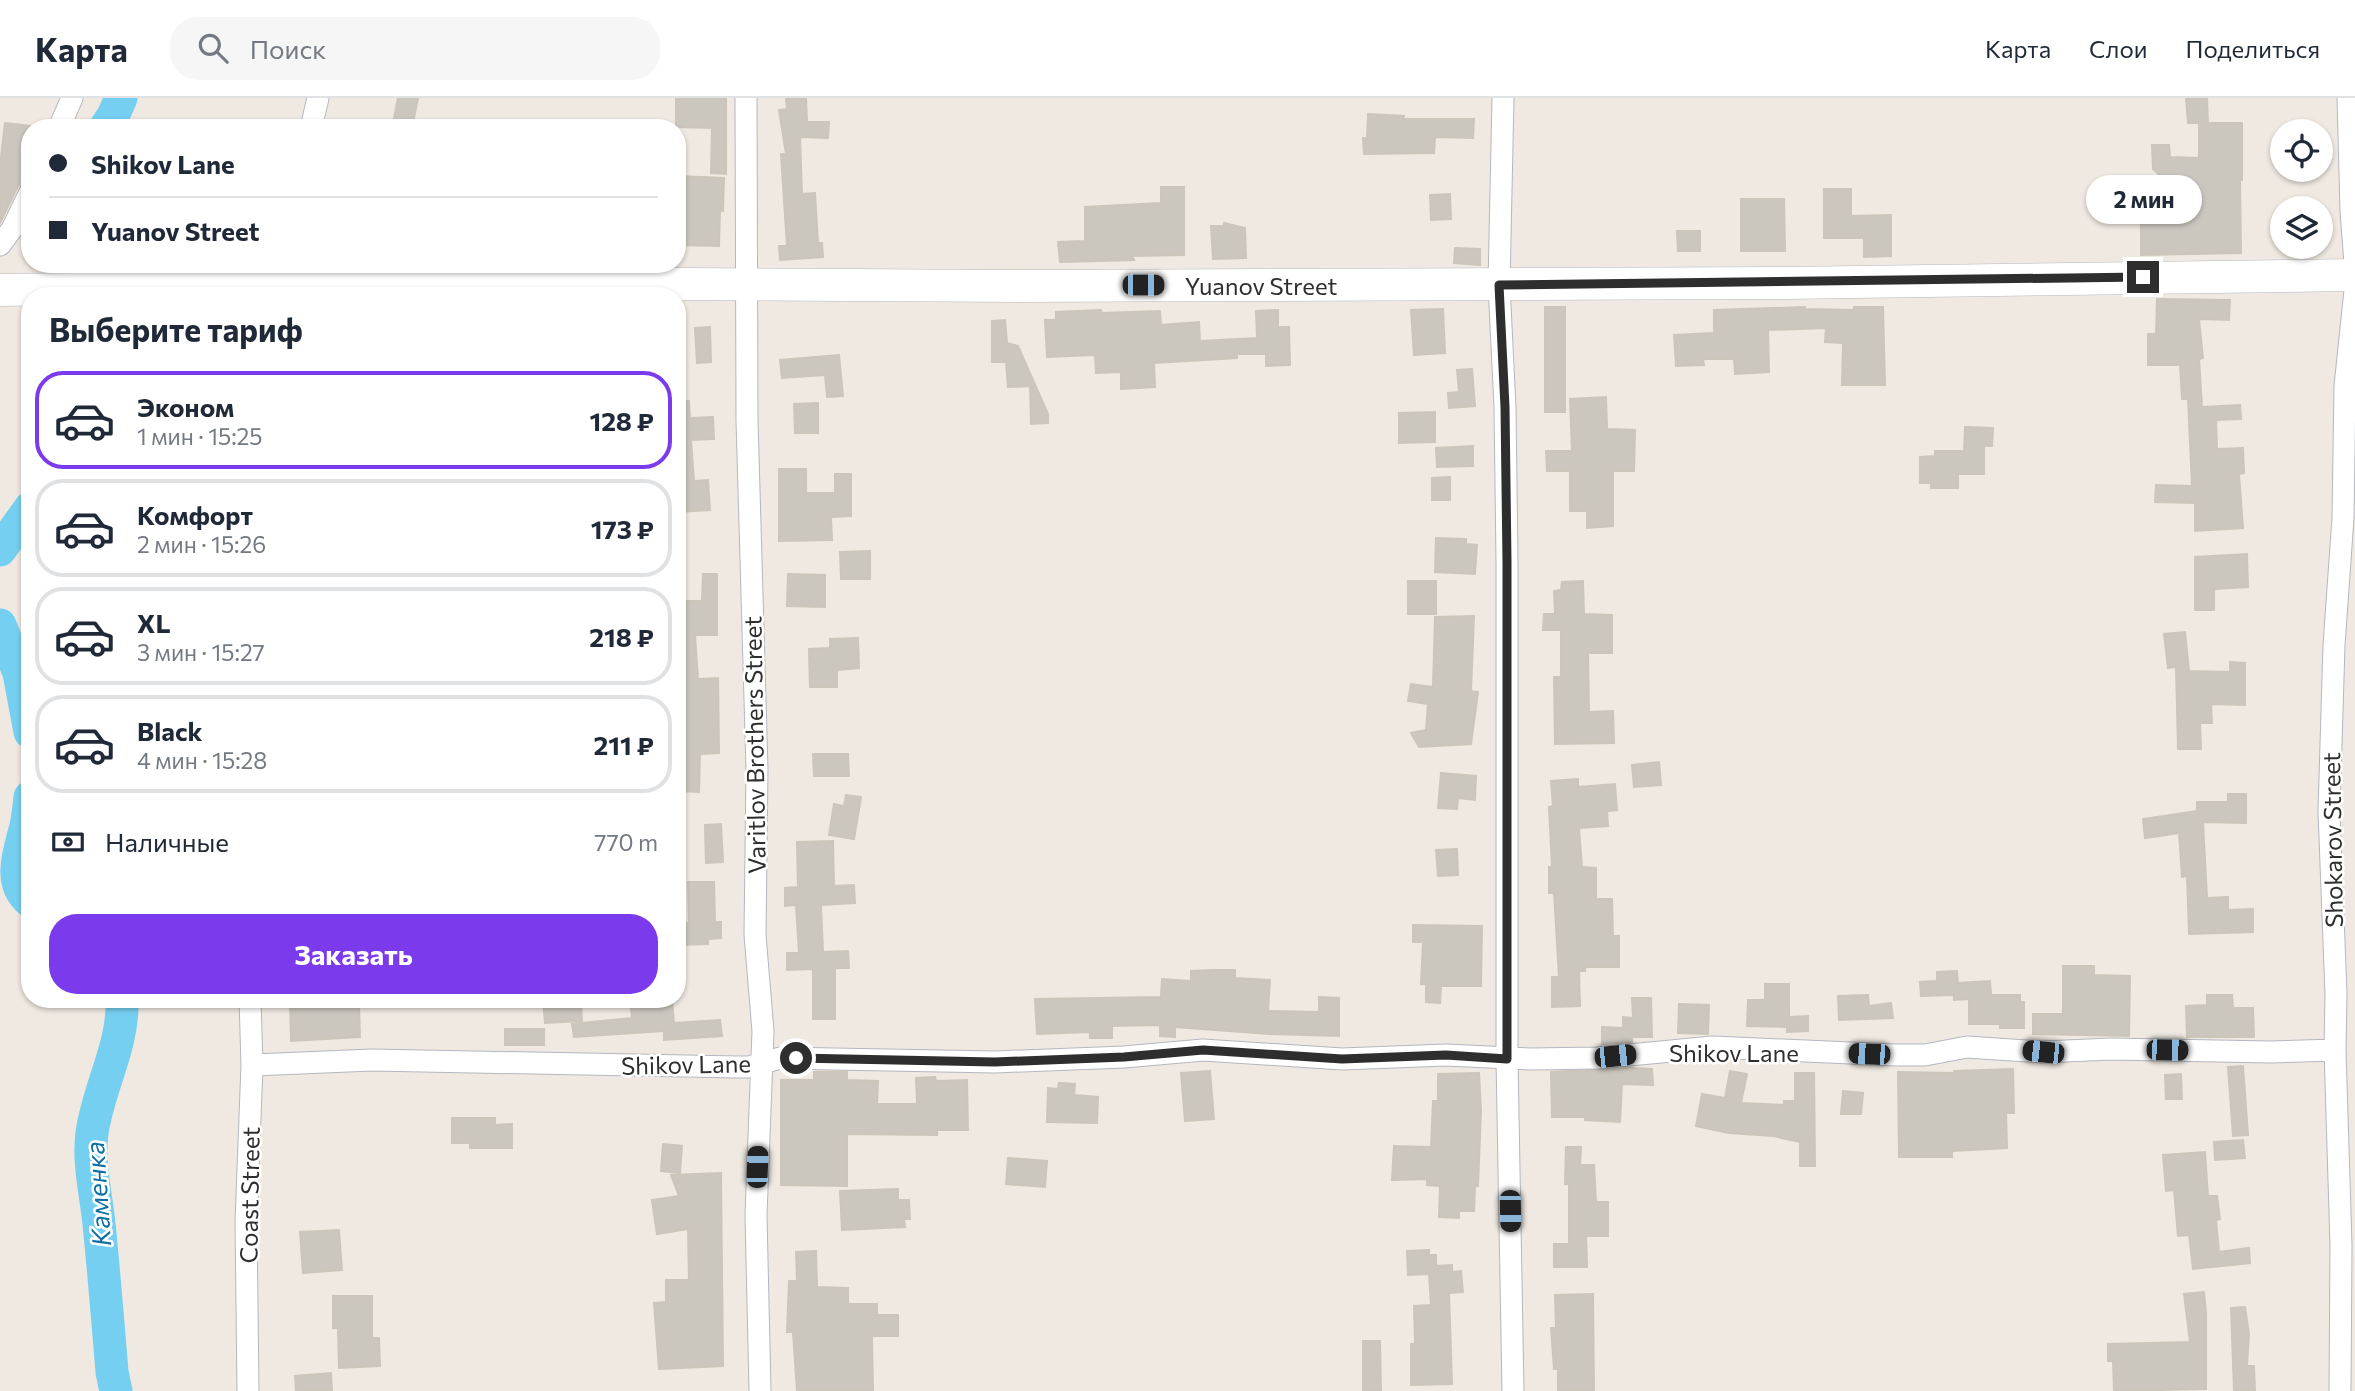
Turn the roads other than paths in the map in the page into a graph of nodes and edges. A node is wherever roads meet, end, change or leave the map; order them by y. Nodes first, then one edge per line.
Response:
1 (72, 98) edge
2 (318, 98) edge
3 (746, 98) edge
4 (1503, 98) edge
5 (2348, 98) edge
6 (63, 119) edge
7 (313, 119) edge
8 (21, 210) edge
9 (0, 246) edge
10 (2355, 263) edge
11 (2355, 275) edge
12 (290, 282) edge
13 (746, 284) junction
14 (1499, 285) junction
15 (144, 287) edge
16 (2355, 290) edge
17 (250, 1008) edge
18 (2335, 1051) junction
19 (1507, 1059) junction
20 (761, 1063) junction
21 (252, 1065) junction
22 (248, 1391) edge
23 (760, 1391) edge
24 (1513, 1391) edge
25 (2340, 1391) edge

1 - 6 street
2 - 7 street
3 - 13 street, Varitlov Brothers Street
4 - 14 street
5 - 10 street
8 - 9 street
11 - 14 street, Yuanov Street
12 - 13 street, Yuanov Street
12 - 15 street, Yuanov Street
13 - 14 street, Yuanov Street
13 - 20 street, Varitlov Brothers Street
14 - 19 street
16 - 18 street, Shokarov Street
17 - 21 street, Coast Street
18 - 19 street, Shikov Lane
18 - 25 street, Shokarov Street
19 - 20 street, Shikov Lane
19 - 24 street
20 - 21 street, Shikov Lane
20 - 23 street, Varitlov Brothers Street
21 - 22 street, Coast Street

